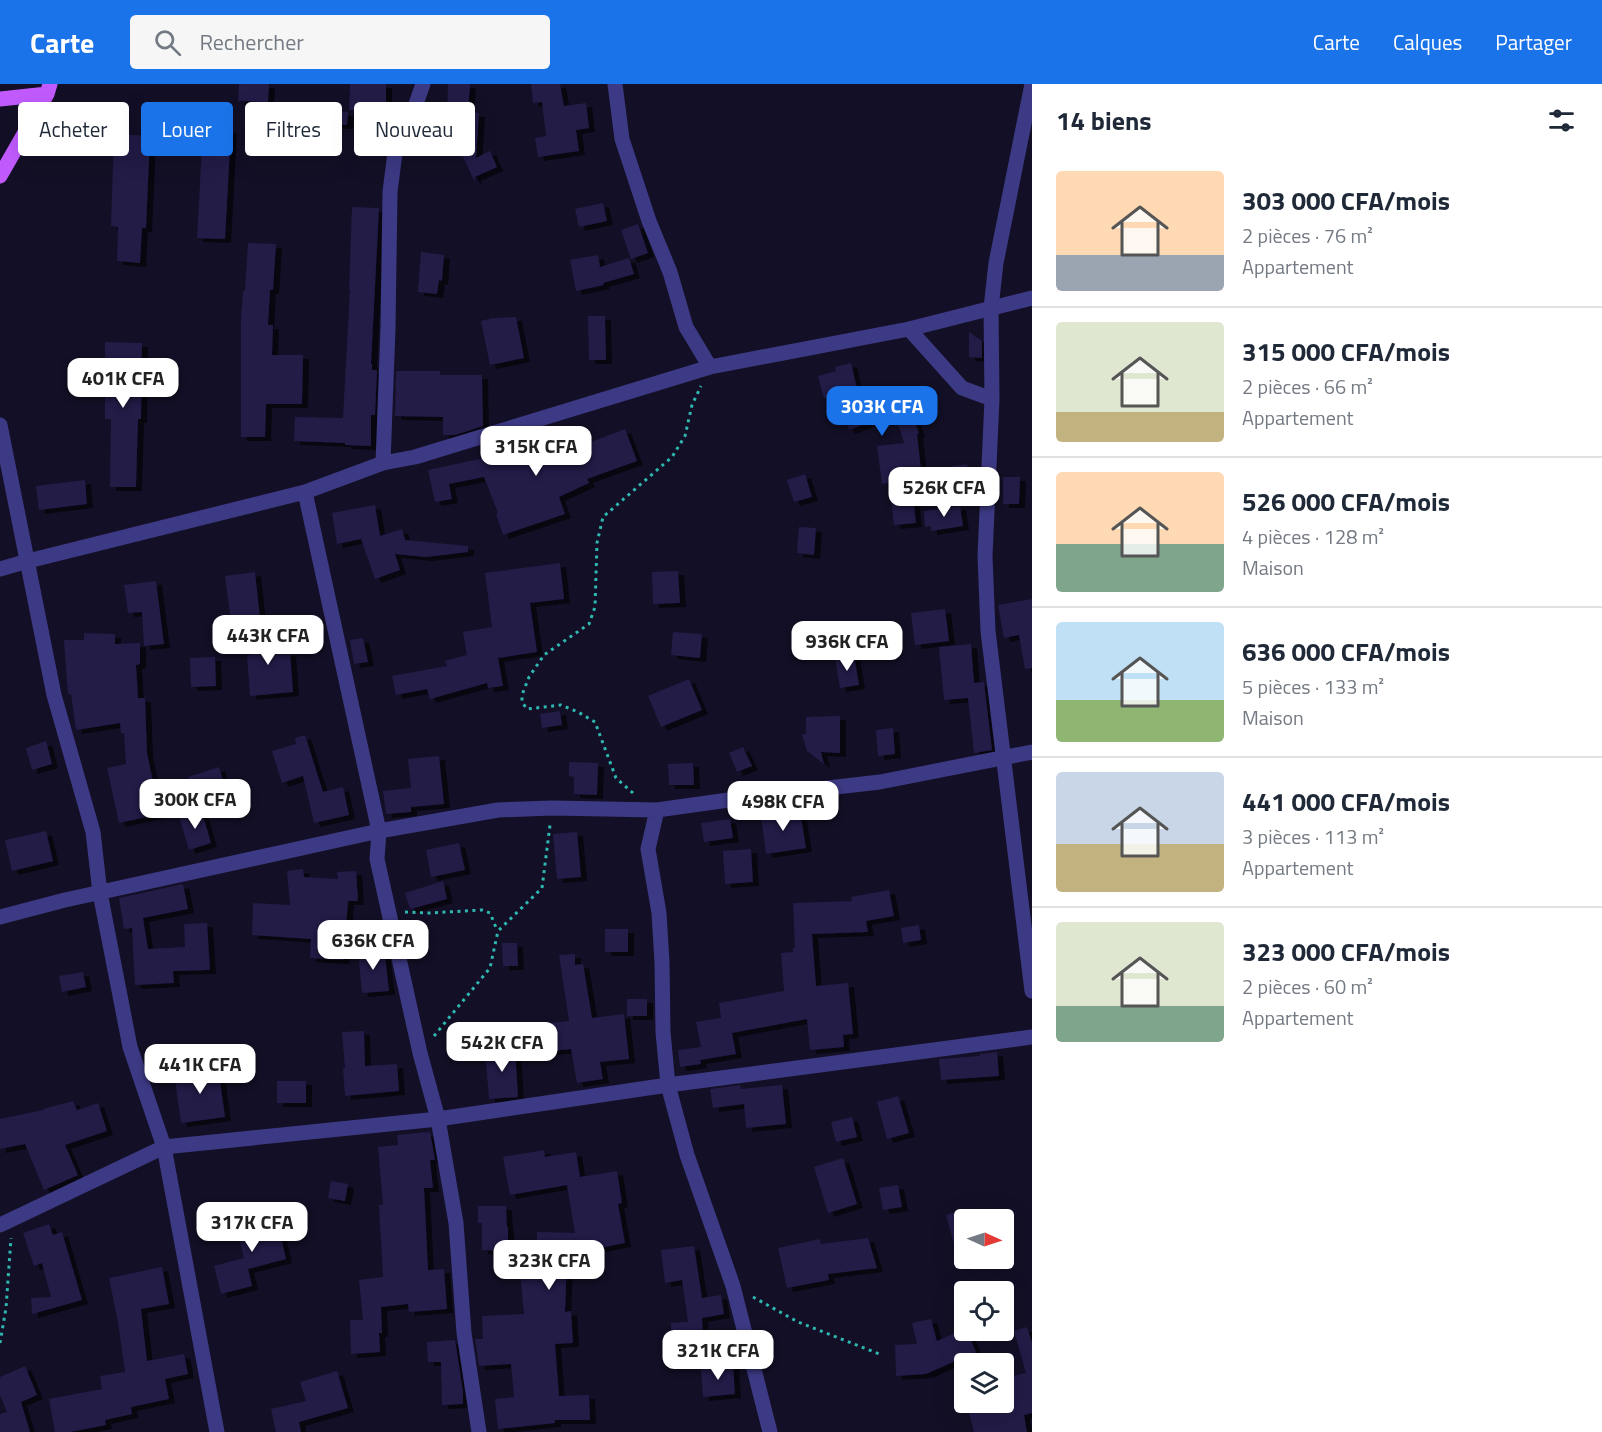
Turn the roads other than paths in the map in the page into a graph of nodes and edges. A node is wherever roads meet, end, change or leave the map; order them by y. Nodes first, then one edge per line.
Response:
1 (423, 84) edge
2 (615, 84) edge
3 (1032, 84) edge
4 (48, 89) edge
5 (0, 99) edge
6 (0, 176) edge
7 (1032, 298) edge
8 (992, 308) junction
9 (909, 329) junction
10 (710, 367) junction
11 (992, 399) junction
12 (0, 425) edge
13 (383, 463) junction
14 (304, 492) junction
15 (28, 561) junction
16 (0, 569) edge
17 (1032, 752) edge
18 (1003, 758) junction
19 (657, 810) junction
20 (379, 831) junction
21 (99, 893) junction
22 (0, 917) edge
23 (1032, 991) edge
24 (1032, 1037) edge
25 (668, 1085) junction
26 (438, 1119) junction
27 (164, 1147) junction
28 (6, 1222) edge
29 (217, 1432) edge
30 (479, 1432) edge
31 (770, 1432) edge

1 - 13 street
2 - 10 street
3 - 8 street
4 - 5 main road
4 - 6 main road
7 - 8 street
8 - 9 street
8 - 11 street
9 - 10 street
9 - 11 street
10 - 13 street
11 - 18 street
12 - 15 street
13 - 14 street
14 - 15 street
14 - 20 street
15 - 16 street
15 - 21 street
17 - 18 street
18 - 19 street
18 - 23 street
19 - 20 street
19 - 25 street
20 - 21 street
20 - 26 street
21 - 22 street
21 - 27 street
24 - 25 street
25 - 26 street
25 - 31 street
26 - 27 street
26 - 30 street
27 - 28 street
27 - 29 street

